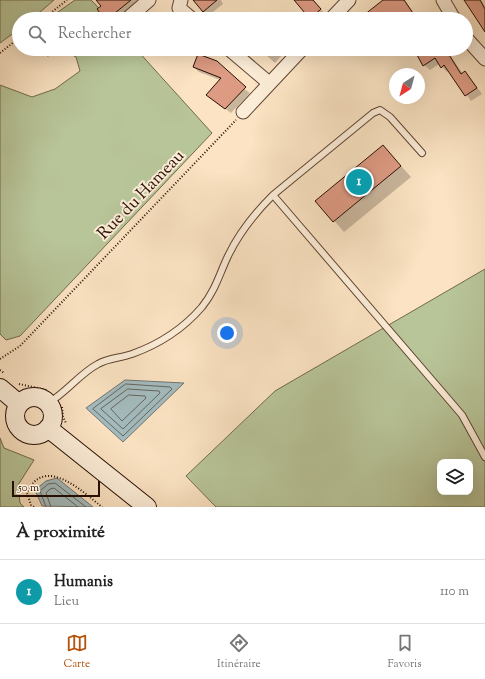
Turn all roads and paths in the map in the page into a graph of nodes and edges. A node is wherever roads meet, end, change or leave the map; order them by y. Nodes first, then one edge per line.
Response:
1 (67, 0) edge
2 (149, 0) edge
3 (349, 0) edge
4 (443, 0) edge
5 (176, 3) edge
6 (52, 12) edge
7 (134, 12) edge
8 (185, 12) edge
9 (337, 12) edge
10 (450, 12) edge
11 (12, 44) edge
12 (473, 46) edge
13 (0, 53) edge
14 (237, 56) edge
15 (296, 56) edge
16 (485, 59) edge
17 (270, 84) junction
18 (243, 112) joint
19 (422, 153) dead end
20 (273, 195) junction
21 (0, 359) edge
22 (0, 370) edge
23 (7, 382) edge
24 (52, 400) junction
25 (19, 404) junction
26 (48, 428) junction
27 (69, 428) dead end
28 (485, 457) edge
29 (34, 507) edge
30 (102, 507) edge
31 (147, 507) edge

1 - 6 path
2 - 7 street
3 - 9 street
4 - 10 street
5 - 8 street
11 - 13 path
12 - 16 street
14 - 17 street
15 - 17 street
17 - 18 street
18 - 21 path, Rue du Hameau
19 - 20 lane
20 - 24 lane
20 - 28 lane
22 - 23 path
23 - 24 path
23 - 25 street
24 - 25 street
24 - 26 street
24 - 27 path
25 - 26 street
26 - 31 street
29 - 30 path

